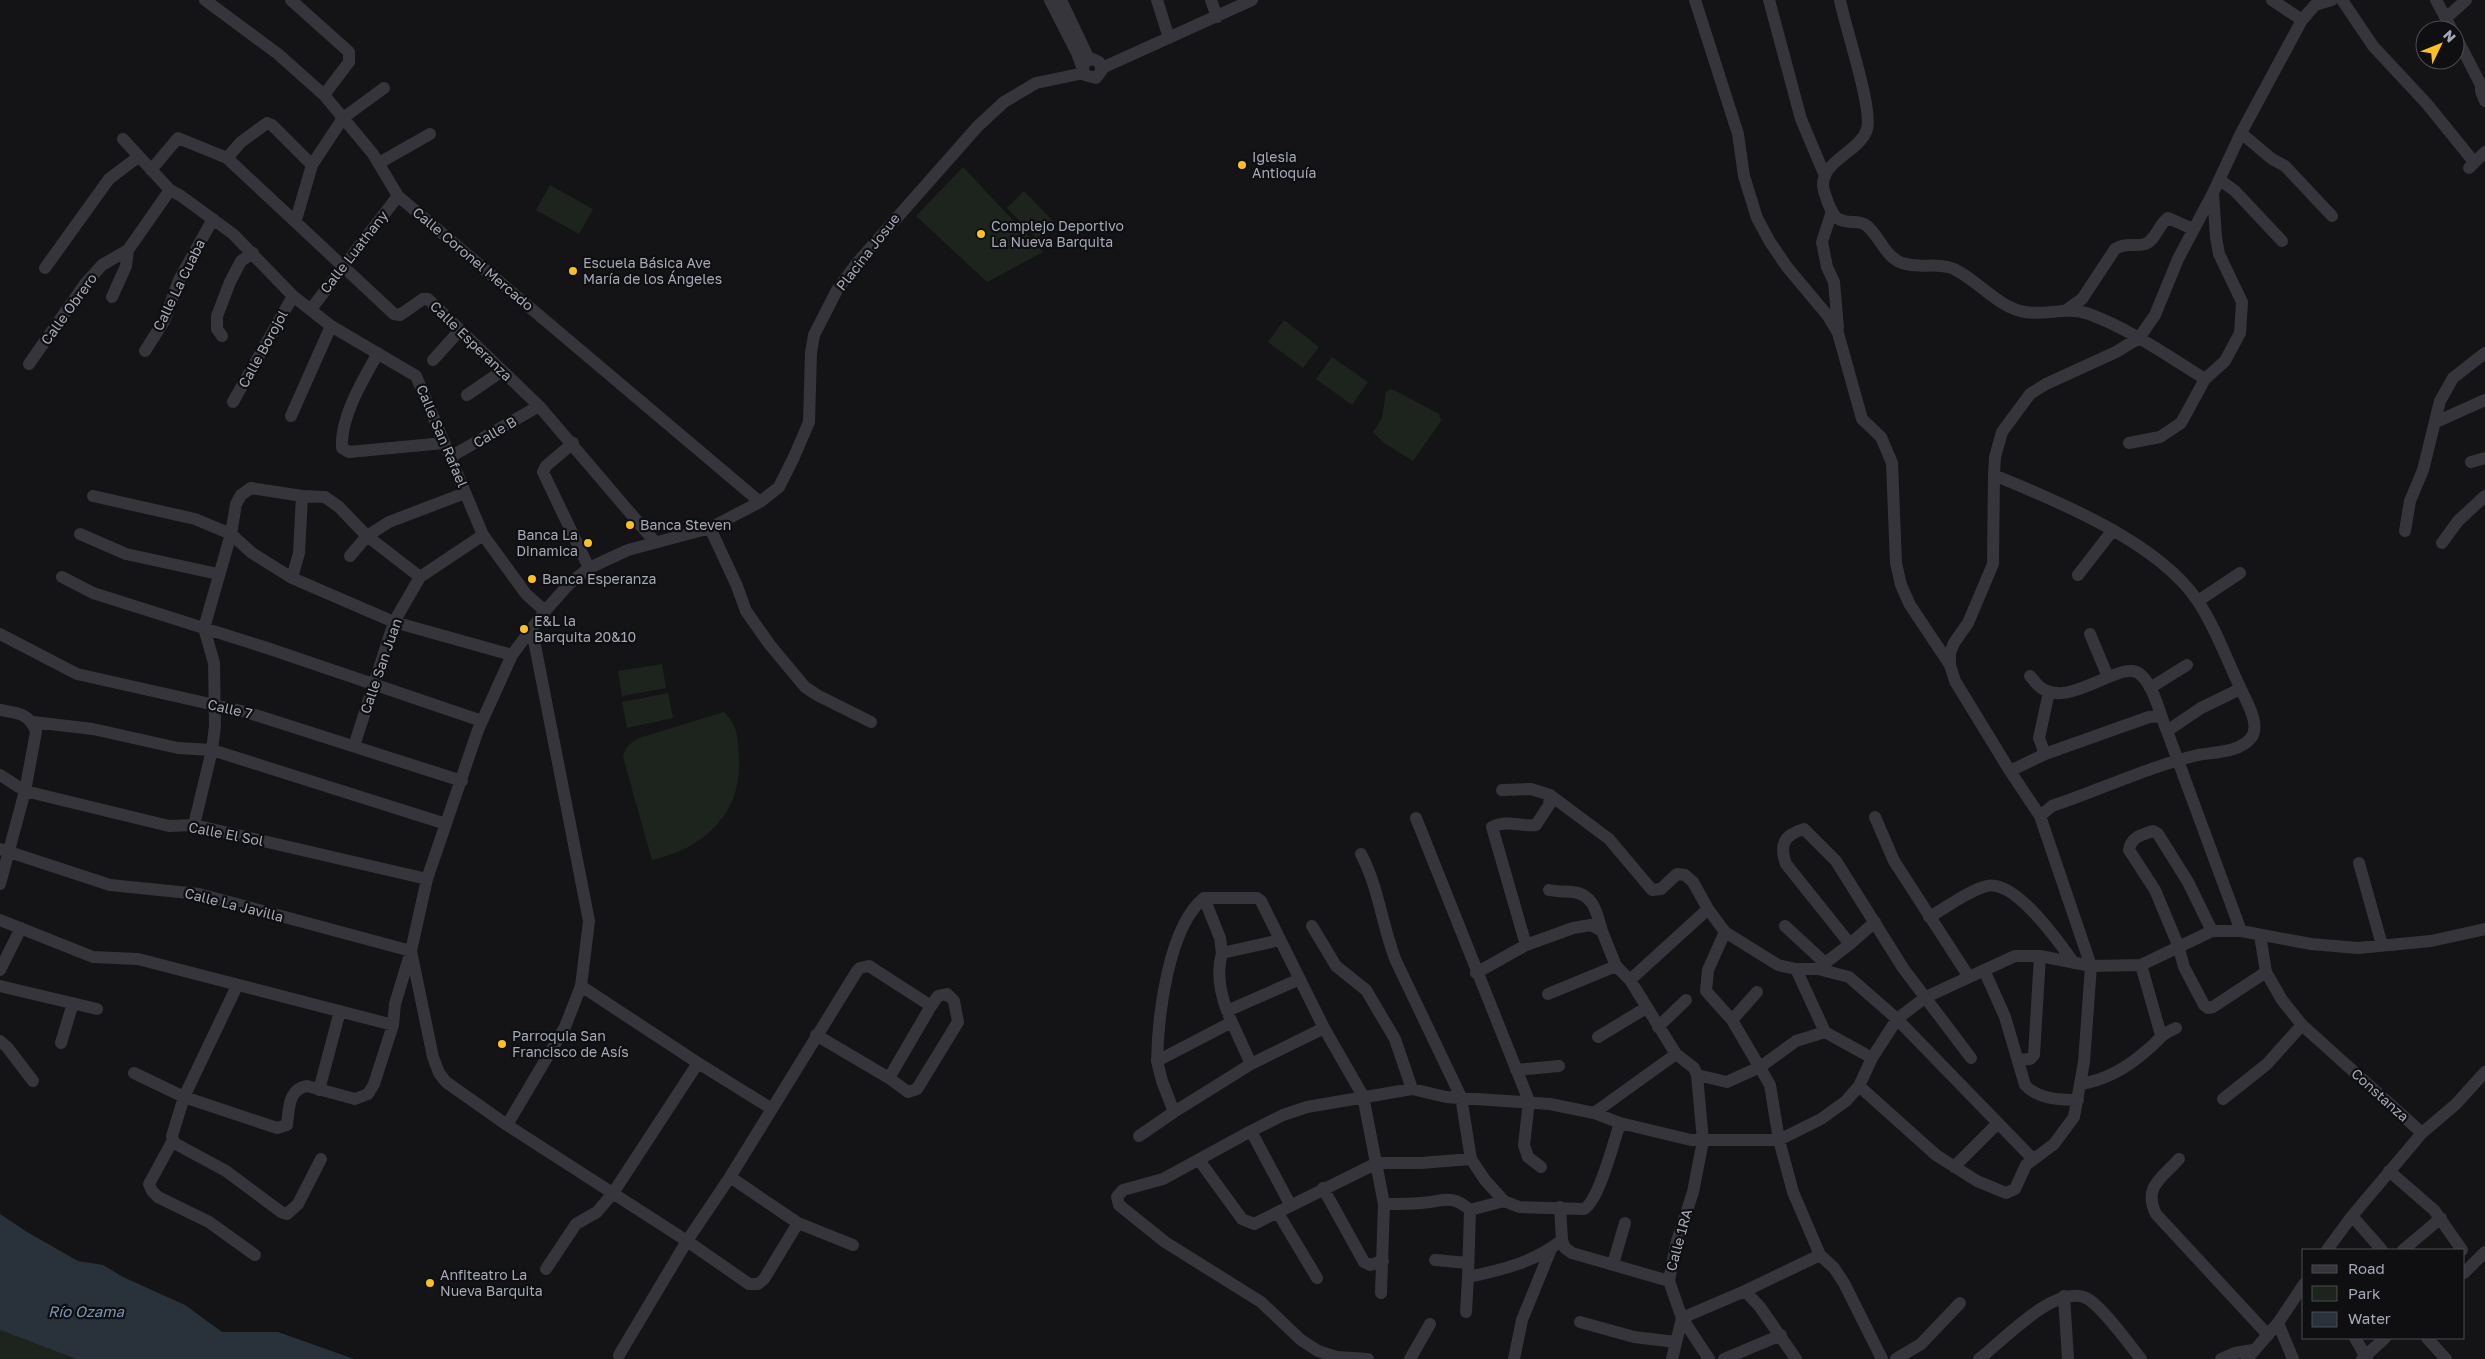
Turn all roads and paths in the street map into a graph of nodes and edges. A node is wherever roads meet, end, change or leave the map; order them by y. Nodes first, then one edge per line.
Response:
1 (205, 0) edge
2 (291, 0) edge
3 (1050, 0) edge
4 (1061, 0) edge
5 (1156, 0) edge
6 (1211, 0) edge
7 (1252, 0) edge
8 (1695, 0) edge
9 (1769, 0) edge
10 (1840, 0) edge
11 (2272, 0) edge
12 (2332, 0) edge
13 (2342, 0) edge
14 (2436, 0) edge
15 (2466, 0) edge
16 (1218, 17) junction
17 (2446, 18) joint
18 (2302, 20) junction
19 (1169, 38) junction
20 (2465, 52) edge
21 (1085, 66) junction
22 (2483, 82) edge
23 (384, 88) dead end
24 (324, 94) junction
25 (2485, 101) edge
26 (343, 118) junction
27 (2241, 133) junction
28 (430, 134) dead end
29 (123, 139) dead end
30 (2485, 152) edge
31 (138, 157) junction
32 (227, 158) junction
33 (378, 163) junction
34 (312, 165) junction
35 (151, 170) junction
36 (1825, 176) junction
37 (2220, 180) junction
38 (170, 190) junction
39 (2213, 194) junction
40 (398, 196) junction
41 (1832, 212) junction
42 (2332, 216) dead end
43 (213, 219) junction
44 (296, 220) junction
45 (2193, 229) junction
46 (2282, 242) dead end
47 (128, 250) junction
48 (253, 253) junction
49 (342, 266) junction
50 (45, 268) dead end
51 (293, 296) junction
52 (112, 297) dead end
53 (311, 309) junction
54 (2068, 309) junction
55 (331, 326) junction
56 (460, 330) junction
57 (1838, 333) junction
58 (222, 336) dead end
59 (2139, 338) junction
60 (145, 351) dead end
61 (2485, 353) edge
62 (378, 354) junction
63 (433, 360) dead end
64 (29, 364) dead end
65 (502, 371) junction
66 (2204, 379) junction
67 (468, 394) dead end
68 (2485, 400) edge
69 (233, 402) dead end
70 (539, 406) junction
71 (291, 416) dead end
72 (2436, 422) junction
73 (444, 443) junction
74 (573, 443) junction
75 (2129, 443) dead end
76 (450, 457) junction
77 (2485, 458) edge
78 (2471, 462) dead end
79 (1994, 475) junction
80 (465, 493) junction
81 (94, 496) dead end
82 (302, 496) junction
83 (2485, 496) edge
84 (760, 502) junction
85 (710, 528) junction
86 (2113, 530) junction
87 (2405, 532) dead end
88 (80, 534) dead end
89 (231, 534) junction
90 (483, 535) junction
91 (366, 536) junction
92 (655, 542) junction
93 (2442, 544) dead end
94 (350, 556) dead end
95 (589, 568) junction
96 (2240, 573) dead end
97 (218, 574) junction
98 (420, 576) junction
99 (2078, 576) dead end
100 (62, 577) dead end
101 (292, 578) junction
102 (2198, 601) junction
103 (545, 611) junction
104 (394, 622) junction
105 (204, 628) junction
106 (532, 630) junction
107 (0, 634) edge
108 (2090, 634) dead end
109 (512, 655) junction
110 (1950, 665) junction
111 (2187, 665) dead end
112 (2030, 676) dead end
113 (2108, 677) junction
114 (375, 685) junction
115 (2150, 688) junction
116 (2240, 689) junction
117 (2049, 692) junction
118 (215, 706) junction
119 (0, 710) edge
120 (2160, 716) junction
121 (482, 721) junction
122 (33, 722) junction
123 (871, 722) dead end
124 (2166, 730) junction
125 (354, 746) junction
126 (212, 750) junction
127 (2045, 754) junction
128 (2178, 760) junction
129 (2010, 771) junction
130 (0, 775) edge
131 (462, 781) junction
132 (1502, 790) dead end
133 (25, 791) junction
134 (1550, 795) junction
135 (2040, 816) junction
136 (1875, 817) dead end
137 (1416, 818) dead end
138 (446, 824) junction
139 (194, 825) junction
140 (5, 851) edge
141 (1361, 854) dead end
142 (2359, 863) dead end
143 (427, 879) junction
144 (0, 884) edge
145 (1549, 890) dead end
146 (1204, 898) junction
147 (1708, 910) junction
148 (1929, 917) junction
149 (0, 920) edge
150 (1875, 922) junction
151 (1312, 926) dead end
152 (1785, 926) dead end
153 (21, 928) junction
154 (2485, 928) edge
155 (1602, 931) junction
156 (2212, 931) junction
157 (2241, 931) junction
158 (1725, 932) junction
159 (2260, 935) junction
160 (1280, 940) junction
161 (1850, 944) junction
162 (1526, 945) junction
163 (2382, 945) junction
164 (2178, 946) junction
165 (411, 951) junction
166 (1222, 953) junction
167 (2040, 956) junction
168 (2074, 963) junction
169 (2141, 965) junction
170 (1616, 966) junction
171 (1822, 966) junction
172 (2091, 966) junction
173 (1796, 969) junction
174 (0, 970) edge
175 (1984, 970) junction
176 (2266, 972) junction
177 (1476, 973) junction
178 (1969, 977) junction
179 (1300, 979) junction
180 (1630, 980) junction
181 (0, 986) edge
182 (237, 986) junction
183 (581, 986) junction
184 (1757, 992) dead end
185 (1548, 994) dead end
186 (1926, 997) junction
187 (1686, 1000) dead end
188 (73, 1003) junction
189 (931, 1006) junction
190 (1646, 1008) junction
191 (97, 1009) dead end
192 (340, 1012) junction
193 (1230, 1017) junction
194 (1897, 1019) junction
195 (1732, 1020) junction
196 (393, 1025) junction
197 (2302, 1025) junction
198 (1658, 1027) junction
199 (1324, 1028) junction
200 (2176, 1028) dead end
201 (1825, 1032) junction
202 (2161, 1034) junction
203 (816, 1035) junction
204 (1598, 1037) dead end
205 (0, 1041) edge
206 (61, 1043) dead end
207 (1676, 1054) junction
208 (1872, 1058) junction
209 (1971, 1058) dead end
210 (1157, 1060) junction
211 (2018, 1060) junction
212 (698, 1063) junction
213 (1251, 1064) junction
214 (1559, 1066) dead end
215 (1760, 1067) junction
216 (1516, 1070) junction
217 (2485, 1072) edge
218 (134, 1073) dead end
219 (1697, 1075) junction
220 (888, 1078) junction
221 (33, 1081) dead end
222 (2081, 1084) junction
223 (1858, 1086) junction
224 (1412, 1089) junction
225 (319, 1090) junction
226 (1363, 1096) junction
227 (184, 1097) junction
228 (1460, 1097) junction
229 (2223, 1099) dead end
230 (2078, 1100) junction
231 (1529, 1101) junction
232 (772, 1109) junction
233 (1174, 1112) junction
234 (1594, 1113) junction
235 (1620, 1123) junction
236 (1998, 1123) junction
237 (507, 1125) junction
238 (1251, 1131) junction
239 (2422, 1134) junction
240 (1139, 1136) dead end
241 (173, 1140) junction
242 (1779, 1140) junction
243 (1703, 1141) junction
244 (321, 1159) dead end
245 (1471, 1159) junction
246 (2033, 1159) junction
247 (2179, 1159) dead end
248 (1200, 1160) junction
249 (1376, 1163) junction
250 (1541, 1167) dead end
251 (1954, 1167) junction
252 (2389, 1172) junction
253 (730, 1178) junction
254 (1323, 1188) junction
255 (613, 1193) junction
256 (1504, 1201) junction
257 (1384, 1204) junction
258 (1292, 1206) junction
259 (1560, 1208) junction
260 (1470, 1210) junction
261 (1278, 1214) junction
262 (2352, 1216) junction
263 (2441, 1218) junction
264 (798, 1222) junction
265 (1625, 1223) dead end
266 (1562, 1240) junction
267 (687, 1241) junction
268 (853, 1245) dead end
269 (1551, 1249) junction
270 (2328, 1249) edge
271 (2381, 1249) edge
272 (2404, 1249) edge
273 (2461, 1249) edge
274 (2485, 1252) edge
275 (255, 1255) dead end
276 (1820, 1255) junction
277 (1435, 1260) dead end
278 (1383, 1261) junction
279 (1468, 1263) junction
280 (1613, 1264) junction
281 (546, 1269) dead end
282 (2468, 1269) edge
283 (1468, 1277) junction
284 (1318, 1278) dead end
285 (1669, 1281) junction
286 (2302, 1287) edge
287 (1745, 1291) junction
288 (1381, 1293) dead end
289 (2064, 1296) junction
290 (1960, 1303) dead end
291 (1466, 1312) dead end
292 (1682, 1318) junction
293 (1580, 1322) dead end
294 (2278, 1323) junction
295 (1430, 1324) dead end
296 (1781, 1335) junction
297 (2268, 1335) junction
298 (2356, 1339) edge
299 (2384, 1339) edge
300 (2428, 1339) edge
301 (1676, 1342) junction
302 (619, 1355) dead end
303 (2250, 1355) edge
304 (2365, 1358) edge
305 (1368, 1359) edge
306 (1410, 1359) edge
307 (1514, 1359) edge
308 (1672, 1359) edge
309 (1709, 1359) edge
310 (1724, 1359) edge
311 (1796, 1359) edge
312 (1882, 1359) edge
313 (1896, 1359) edge
314 (1979, 1359) edge
315 (2068, 1359) edge
316 (2141, 1359) edge
317 (2221, 1359) edge
318 (2293, 1359) edge
319 (2446, 1359) edge

1 - 24 street, Calle Coronel Mercado
2 - 24 street
3 - 21 street
4 - 21 street
5 - 19 street
6 - 16 street
7 - 16 street
8 - 57 street
9 - 36 street
10 - 36 street
11 - 18 street
12 - 18 street
13 - 30 street
14 - 17 street
15 - 17 street
16 - 19 street
18 - 27 street
19 - 21 street
20 - 22 street
21 - 84 street, Placina Josue
22 - 25 street
23 - 26 street
24 - 26 street, Calle Coronel Mercado
26 - 33 street, Calle Coronel Mercado
26 - 34 street
27 - 37 street
27 - 42 street
28 - 33 street
29 - 31 street, Calle San Rafael
31 - 35 street, Calle San Rafael
31 - 50 street
32 - 34 street
32 - 35 street, Calle Esperanza
32 - 44 street, Calle Esperanza
33 - 40 street, Calle Coronel Mercado
34 - 44 street
35 - 38 street, Calle San Rafael
36 - 41 street
37 - 39 street
37 - 46 street
38 - 43 street, Calle San Rafael
38 - 47 street, Calle Obrero
39 - 45 street
39 - 66 street
40 - 49 street, Calle Luathany
40 - 84 street, Calle Coronel Mercado
41 - 54 street
41 - 57 street
43 - 48 street, Calle San Rafael
43 - 60 street, Calle La Cuaba
44 - 49 street, Calle Esperanza
45 - 54 street
45 - 59 street
47 - 52 street
47 - 64 street, Calle Obrero
48 - 51 street, Calle San Rafael
48 - 58 street
49 - 53 street, Calle Luathany
49 - 56 street, Calle Esperanza
51 - 53 street, Calle San Rafael
51 - 69 street, Calle Borojol
53 - 55 street, Calle San Rafael
54 - 59 street
55 - 62 street, Calle San Rafael
55 - 71 street
56 - 63 street
56 - 65 street, Calle Esperanza
57 - 110 street
59 - 66 street
59 - 79 street
61 - 72 street
62 - 73 street, Calle San Rafael
62 - 73 street
65 - 67 street
65 - 70 street, Calle Esperanza
66 - 75 street
68 - 72 street
70 - 74 street, Calle Esperanza
70 - 76 street, Calle B
72 - 87 street
73 - 76 street, Calle San Rafael
74 - 92 street, Calle Esperanza
74 - 95 street
76 - 80 street, Calle San Rafael
77 - 78 street
79 - 86 street
79 - 110 street
80 - 90 street, Calle San Rafael
80 - 91 street
81 - 89 street
82 - 89 street
82 - 91 street
82 - 101 street
83 - 93 street
84 - 85 street, Placina Josue
85 - 92 street, Placina Josue
85 - 123 street
86 - 99 street
86 - 102 street
88 - 97 street
89 - 97 street
89 - 101 street
90 - 98 street, Calle San Juan
90 - 103 street, Calle San Rafael
91 - 94 street
91 - 98 street
92 - 95 street, Placina Josue
95 - 103 street, Placina Josue
96 - 102 street
97 - 105 street
98 - 104 street, Calle San Juan
100 - 105 street
101 - 104 street
102 - 116 street
103 - 106 street, Placina Josue
104 - 109 street
104 - 114 street, Calle San Juan
105 - 114 street
105 - 118 street
106 - 109 street, Placina Josue
106 - 183 street
107 - 118 street, Calle 7
108 - 113 street
109 - 121 street, Placina Josue
110 - 129 street
111 - 115 street
112 - 117 street
113 - 115 street
113 - 117 street
114 - 121 street
114 - 125 street, Calle San Juan
115 - 120 street
116 - 124 street
116 - 128 street
117 - 127 street
118 - 125 street, Calle 7
118 - 126 street
119 - 122 street
120 - 124 street
120 - 127 street
121 - 131 street, Placina Josue
122 - 126 street
122 - 133 street
124 - 128 street
125 - 131 street, Calle 7
126 - 138 street
126 - 139 street
127 - 129 street
128 - 135 street
128 - 157 street
129 - 135 street
130 - 133 street, Calle El Sol
131 - 138 street, Placina Josue
132 - 134 street
133 - 139 street, Calle El Sol
133 - 140 street
134 - 147 street
134 - 162 street
135 - 172 street
136 - 148 street
137 - 177 street
138 - 143 street, Placina Josue
139 - 143 street, Calle El Sol
140 - 144 street
140 - 165 street, Calle La Javilla
141 - 228 street
142 - 163 street
143 - 165 street, Placina Josue
145 - 155 street
146 - 160 street
146 - 166 street
146 - 210 street
147 - 158 street
147 - 180 street
148 - 168 street
148 - 178 street
149 - 153 street
150 - 161 street
150 - 161 street
150 - 186 street
151 - 224 street
152 - 171 street
153 - 174 street
153 - 182 street
154 - 163 street
155 - 162 street
155 - 170 street
156 - 157 street
156 - 164 street
156 - 164 street
157 - 159 street
158 - 173 street
158 - 195 street
159 - 163 street
159 - 176 street, Constanza
160 - 166 street
160 - 179 street
161 - 171 street
162 - 177 street
164 - 169 street
164 - 176 street
165 - 196 street, Placina Josue
165 - 237 street
166 - 193 street
167 - 168 street
167 - 175 street
167 - 211 street
168 - 172 street
169 - 172 street
169 - 202 street
170 - 180 street
170 - 185 street
171 - 173 street
171 - 194 street
172 - 222 street
173 - 201 street
175 - 178 street
175 - 211 street
176 - 197 street, Constanza
177 - 216 street
178 - 186 street
179 - 193 street
179 - 199 street
180 - 190 street
181 - 188 street
182 - 192 street
182 - 227 street
183 - 212 street
183 - 237 street
184 - 195 street
186 - 194 street
186 - 209 street
187 - 198 street
188 - 191 street
188 - 206 street
189 - 203 street
189 - 220 street
189 - 220 street
190 - 198 street
190 - 204 street
192 - 196 street
192 - 225 street
193 - 210 street
193 - 213 street
194 - 208 street
194 - 236 street
195 - 215 street
196 - 225 street, Placina Josue
197 - 229 street
197 - 239 street, Constanza
198 - 207 street
199 - 213 street
199 - 226 street
200 - 202 street
201 - 208 street
201 - 215 street
202 - 222 street
203 - 220 street
203 - 232 street
205 - 221 street
207 - 219 street
207 - 234 street
208 - 223 street
210 - 233 street
211 - 230 street
212 - 232 street
212 - 255 street
213 - 233 street
214 - 216 street
215 - 219 street
215 - 242 street
216 - 231 street
217 - 239 street
218 - 227 street
219 - 243 street, Calle 1RA
222 - 230 street
223 - 242 street
223 - 251 street
224 - 226 street
224 - 228 street
225 - 227 street, Placina Josue
226 - 238 street
226 - 249 street
227 - 241 street
228 - 231 street
228 - 245 street
230 - 246 street
231 - 234 street
231 - 250 street
232 - 253 street
233 - 240 street
234 - 235 street
235 - 243 street
235 - 259 street
236 - 246 street
236 - 251 street
237 - 255 street
238 - 248 street
238 - 258 street
239 - 252 street
241 - 244 street
241 - 275 street
242 - 243 street
242 - 276 street
243 - 285 street, Calle 1RA
245 - 249 street
245 - 256 street
246 - 251 street
247 - 297 street
248 - 261 street
248 - 305 street
249 - 254 street
249 - 257 street
252 - 262 street
252 - 263 street
253 - 264 street
253 - 267 street
254 - 258 street
254 - 278 street
255 - 267 street
255 - 281 street
256 - 259 street
256 - 260 street
257 - 260 street
257 - 278 street
258 - 261 street
259 - 266 street
260 - 279 street
261 - 284 street
262 - 270 street
262 - 271 street
263 - 272 street
263 - 273 street
264 - 267 street
264 - 268 street
265 - 280 street
266 - 269 street
266 - 280 street
267 - 302 street
269 - 283 street
269 - 307 street
274 - 282 street
276 - 287 street
276 - 312 street
277 - 279 street
278 - 288 street
279 - 283 street
280 - 285 street
283 - 291 street
285 - 292 street, Calle 1RA
286 - 294 street
287 - 292 street
287 - 296 street
289 - 314 street
289 - 315 street
289 - 316 street
290 - 313 street
292 - 301 street
292 - 309 street, Calle 1RA
293 - 301 street
294 - 297 street
294 - 318 street
295 - 306 street
296 - 310 street
296 - 311 street
297 - 303 street
298 - 304 street
299 - 304 street
300 - 319 street
301 - 308 street
303 - 317 street

